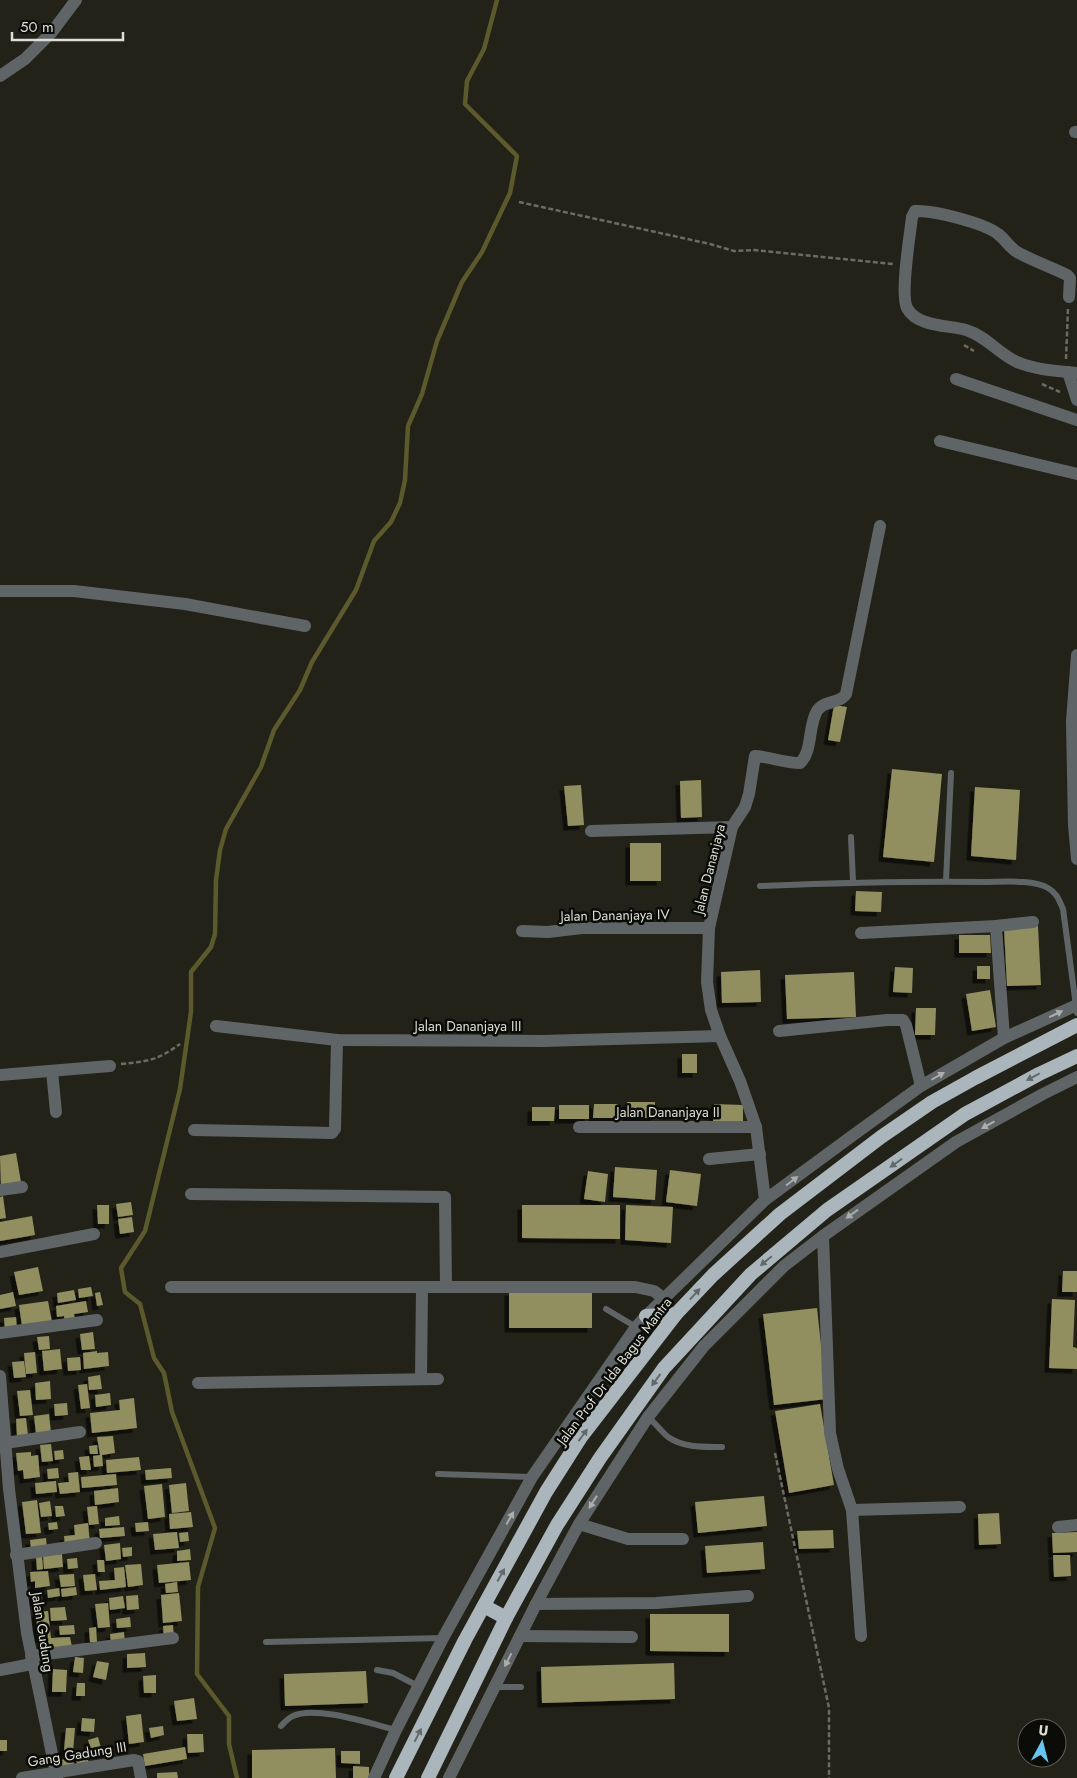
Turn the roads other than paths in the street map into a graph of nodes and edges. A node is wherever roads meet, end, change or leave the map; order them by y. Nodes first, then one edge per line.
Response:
1 (76, 0) edge
2 (0, 76) edge
3 (1068, 297) road end
4 (1073, 373) edge
5 (956, 379) dead end
6 (1077, 400) edge
7 (1077, 420) edge
8 (940, 441) dead end
9 (1077, 474) edge
10 (880, 526) dead end
11 (0, 591) edge
12 (305, 626) dead end
13 (1077, 655) edge
14 (951, 773) dead end
15 (1075, 825) edge
16 (732, 826) junction
17 (590, 830) dead end
18 (851, 836) dead end
19 (1077, 859) edge
20 (946, 881) junction
21 (853, 882) junction
22 (760, 886) dead end
23 (1032, 922) dead end
24 (996, 926) junction
25 (709, 928) junction
26 (522, 931) dead end
27 (861, 933) dead end
28 (1077, 1008) edge
29 (1077, 1025) edge
30 (216, 1026) dead end
31 (779, 1031) dead end
32 (720, 1036) junction
33 (1004, 1038) junction
34 (337, 1040) junction
35 (1077, 1056) edge
36 (110, 1066) road end
37 (52, 1071) junction
38 (0, 1075) edge
39 (1077, 1077) edge
40 (921, 1086) junction
41 (1010, 1090) junction
42 (1020, 1107) junction
43 (56, 1112) dead end
44 (579, 1127) dead end
45 (756, 1127) junction
46 (194, 1130) dead end
47 (760, 1154) junction
48 (709, 1159) dead end
49 (22, 1187) dead end
50 (0, 1190) edge
51 (191, 1194) dead end
52 (766, 1200) junction
53 (94, 1234) dead end
54 (822, 1236) junction
55 (0, 1252) edge
56 (171, 1287) dead end
57 (422, 1287) junction
58 (446, 1287) junction
59 (663, 1298) junction
60 (606, 1309) dead end
61 (676, 1314) junction
62 (646, 1316) junction
63 (97, 1320) dead end
64 (636, 1328) junction
65 (0, 1333) edge
66 (693, 1336) junction
67 (704, 1346) junction
68 (0, 1376) edge
69 (438, 1378) dead end
70 (421, 1379) junction
71 (198, 1382) dead end
72 (648, 1417) junction
73 (80, 1432) dead end
74 (5, 1443) junction
75 (722, 1447) dead end
76 (438, 1474) dead end
77 (532, 1477) junction
78 (5, 1490) edge
79 (960, 1507) dead end
80 (852, 1510) junction
81 (579, 1524) junction
82 (1077, 1525) edge
83 (1058, 1526) dead end
84 (683, 1539) dead end
85 (96, 1542) dead end
86 (16, 1554) junction
87 (748, 1596) dead end
88 (536, 1604) junction
89 (484, 1606) junction
90 (506, 1618) junction
91 (520, 1636) junction
92 (861, 1636) dead end
93 (632, 1637) dead end
94 (173, 1638) dead end
95 (443, 1638) junction
96 (266, 1642) dead end
97 (31, 1660) junction
98 (0, 1670) edge
99 (377, 1670) dead end
100 (418, 1686) junction
101 (494, 1687) junction
102 (521, 1687) dead end
103 (281, 1726) dead end
104 (396, 1730) junction
105 (56, 1776) edge
106 (22, 1778) edge
107 (141, 1778) edge
108 (374, 1778) edge
109 (396, 1778) edge
110 (428, 1778) edge
111 (449, 1778) edge

1 - 2 street
3 - 4 street
4 - 6 street
5 - 7 street
8 - 9 street
10 - 16 street, Jalan Dananjaya
11 - 12 street
13 - 15 street
14 - 20 lane
15 - 19 street
16 - 17 street
16 - 25 street, Jalan Dananjaya
18 - 21 lane
20 - 21 lane
20 - 28 lane
21 - 22 lane
23 - 24 street
24 - 27 street
24 - 33 street
25 - 26 street, Jalan Dananjaya IV
25 - 32 street, Jalan Dananjaya
33 -> 28 street
61 -> 29 highway, Jalan Prof Dr Ida Bagus Mantra
30 - 34 street, Jalan Dananjaya III
31 - 40 street
32 - 34 street, Jalan Dananjaya III
32 - 45 street, Jalan Dananjaya
40 -> 33 street
34 - 46 street
35 -> 41 highway
36 - 37 street
37 - 38 street
37 - 43 street
39 - 42 street
52 -> 40 street
41 - 42 street
41 -> 66 highway
42 -> 54 street
44 - 45 street, Jalan Dananjaya II
45 - 47 street, Jalan Dananjaya
47 - 48 street
47 - 52 street, Jalan Dananjaya
49 - 50 street
51 - 58 street
52 - 59 street
53 - 55 street
54 - 67 street
54 - 80 street
56 - 57 street
57 - 58 street
57 - 70 street
58 - 59 street
59 - 62 street
60 - 64 lane
61 - 62 highway
89 -> 61 highway, Jalan Prof Dr Ida Bagus Mantra
62 - 64 street
63 - 65 street
64 - 77 street
66 - 67 street
66 -> 90 highway
67 - 72 street
68 - 74 street, Jalan Gudung
69 - 70 street
70 - 71 street
72 - 75 lane
72 -> 81 street
73 - 74 street
74 - 78 street, Jalan Gudung
76 - 77 lane
95 -> 77 street
78 - 86 street, Jalan Gudung
79 - 80 street
80 - 92 street
81 - 84 street
81 - 88 street
82 - 83 street
85 - 86 street
86 - 97 street, Jalan Gudung
87 - 88 street
88 - 91 street
89 - 90 highway
109 -> 89 highway, Jalan Prof Dr Ida Bagus Mantra
90 - 110 highway
91 - 93 street
91 -> 101 street
94 - 97 street
95 - 96 lane
95 - 100 street
97 - 98 street
97 - 105 street, Jalan Gudung
99 - 100 lane
100 - 104 street
101 - 102 lane
101 - 111 street
103 - 104 lane
104 - 108 street
105 - 106 street, Gang Gadung III
105 - 107 street, Gang Gadung III

